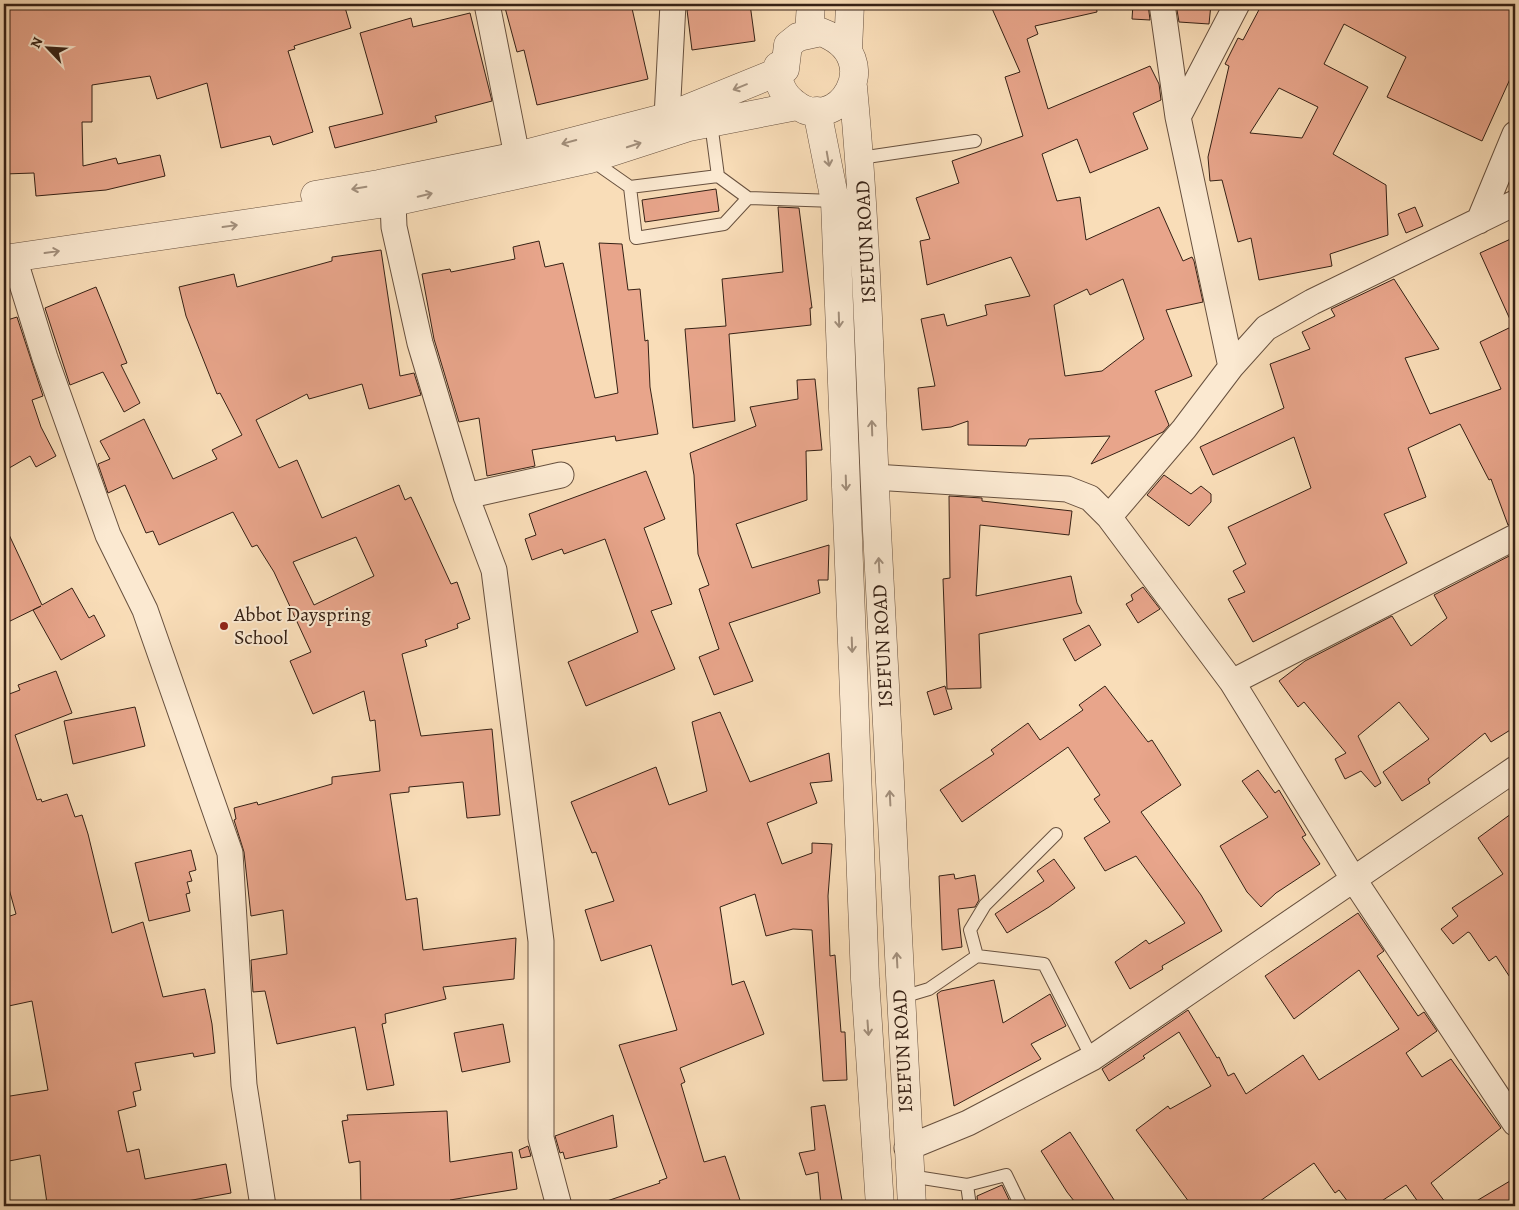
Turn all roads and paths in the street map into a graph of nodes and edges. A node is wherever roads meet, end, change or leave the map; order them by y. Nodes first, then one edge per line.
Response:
1 (487, 4) edge
2 (673, 4) edge
3 (811, 4) edge
4 (850, 4) edge
5 (1162, 4) edge
6 (1237, 4) edge
7 (809, 33) junction
8 (848, 50) junction
9 (785, 69) junction
10 (853, 87) junction
11 (807, 108) junction
12 (667, 117) junction
13 (1178, 117) junction
14 (710, 123) junction
15 (1515, 134) edge
16 (975, 141) dead end
17 (517, 156) junction
18 (860, 158) junction
19 (590, 159) junction
20 (718, 176) junction
21 (630, 187) junction
22 (748, 198) junction
23 (835, 201) junction
24 (393, 202) junction
25 (1515, 203) edge
26 (1479, 221) junction
27 (7, 252) edge
28 (1231, 367) junction
29 (561, 475) dead end
30 (874, 477) junction
31 (466, 496) junction
32 (1109, 516) junction
33 (1515, 537) edge
34 (1232, 682) junction
35 (1515, 769) edge
36 (1056, 834) dead end
37 (1354, 880) junction
38 (977, 956) junction
39 (899, 998) junction
40 (1092, 1058) junction
41 (1515, 1124) edge
42 (907, 1148) junction
43 (910, 1176) junction
44 (967, 1185) junction
45 (263, 1206) edge
46 (559, 1206) edge
47 (880, 1206) edge
48 (912, 1206) edge
49 (970, 1206) edge
50 (1021, 1206) edge

1 - 17 street
2 - 12 street
3 - 7 street
4 - 8 street, ISEFUN ROAD
5 - 13 street
6 - 13 street
7 - 8 street
7 - 9 street
8 - 10 street, ISEFUN ROAD
9 - 11 street
9 -> 12 street
10 - 11 street
10 - 18 street, ISEFUN ROAD
11 - 14 street
11 -> 23 street, ISEFUN ROAD
12 -> 17 street
13 - 28 street
19 -> 14 street
14 - 20 lane
15 - 26 street
16 - 18 lane
17 -> 27 street
30 -> 18 street, ISEFUN ROAD
19 - 21 lane
24 -> 19 street
20 - 21 lane
20 - 22 lane
21 - 22 lane
22 - 23 lane
23 -> 47 street, ISEFUN ROAD
27 -> 24 street
24 - 31 street
25 - 26 street
26 - 28 street
27 - 45 street
28 - 32 street
29 - 31 street
30 - 32 street
39 -> 30 street, ISEFUN ROAD
31 - 46 street
32 - 34 street
33 - 34 street
34 - 37 street
35 - 37 street
36 - 38 lane
37 - 40 street
37 - 41 street
38 - 39 lane
38 - 40 lane
39 - 42 street, ISEFUN ROAD
40 - 42 street
42 - 43 street, ISEFUN ROAD
43 - 44 lane
43 - 48 street, ISEFUN ROAD
44 - 49 lane
44 - 50 lane

